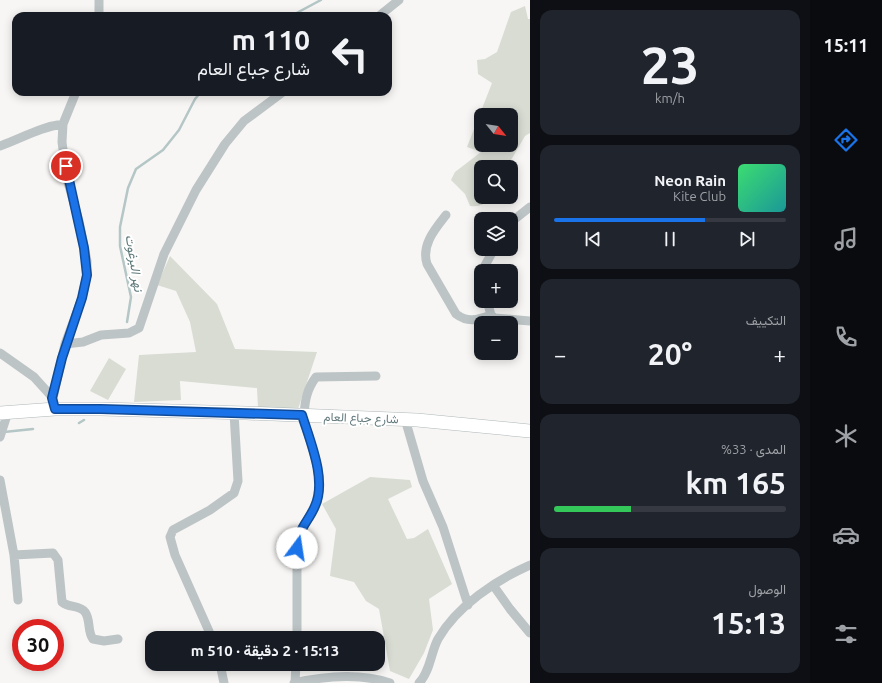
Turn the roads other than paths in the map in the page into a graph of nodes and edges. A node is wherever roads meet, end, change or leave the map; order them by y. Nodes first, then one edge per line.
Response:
1 (99, 0) edge
2 (399, 0) edge
3 (99, 12) edge
4 (384, 12) edge
5 (74, 96) edge
6 (278, 96) edge
7 (63, 124) junction
8 (0, 146) edge
9 (530, 207) edge
10 (446, 215) dead end
11 (518, 216) edge
12 (489, 308) edge
13 (491, 316) edge
14 (474, 319) edge
15 (518, 320) edge
16 (530, 321) edge
17 (65, 344) junction
18 (0, 353) edge
19 (376, 376) dead end
20 (54, 403) junction
21 (234, 413) junction
22 (303, 415) junction
23 (4, 416) edge
24 (405, 419) junction
25 (530, 431) edge
26 (0, 437) edge
27 (0, 480) edge
28 (5, 528) edge
29 (14, 555) junction
30 (530, 565) edge
31 (493, 585) junction
32 (18, 600) dead end
33 (468, 605) junction
34 (209, 631) edge
35 (297, 631) edge
36 (530, 633) edge
37 (118, 639) dead end
38 (221, 671) edge
39 (296, 671) edge
40 (422, 682) edge
41 (224, 683) edge
42 (295, 683) edge
43 (390, 683) edge

1 - 3 street
2 - 4 street
5 - 7 street
6 - 17 street
7 - 8 street
7 - 17 street
9 - 11 street
10 - 14 street
12 - 13 street
15 - 16 street
17 - 20 street
18 - 20 street
19 - 22 street
20 - 21 main road, شارع جباع العام
20 - 23 main road, شارع جباع العام
21 - 22 main road, شارع جباع العام
21 - 34 street
22 - 24 main road, شارع جباع العام
22 - 35 street
23 - 26 street
24 - 25 main road, شارع جباع العام
24 - 33 street
27 - 28 street
28 - 29 street
29 - 32 street
29 - 37 street
30 - 31 street
31 - 33 street
31 - 36 street
33 - 40 street
38 - 41 street
39 - 42 street
42 - 43 street

